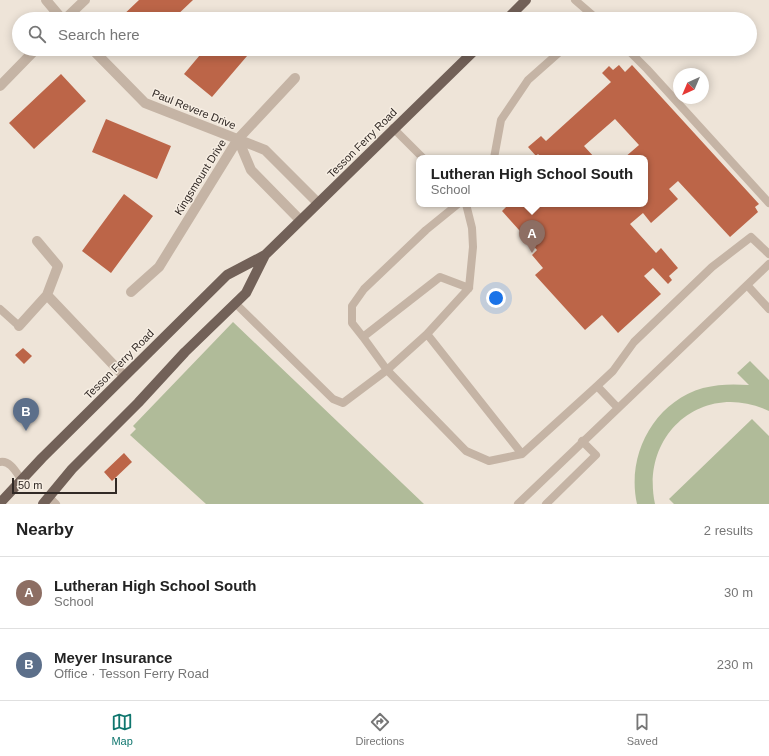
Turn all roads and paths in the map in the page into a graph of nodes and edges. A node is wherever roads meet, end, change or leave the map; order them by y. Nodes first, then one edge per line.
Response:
1 (46, 0) edge
2 (85, 0) edge
3 (526, 0) edge
4 (575, 0) edge
5 (57, 12) edge
6 (72, 12) edge
7 (514, 12) edge
8 (589, 12) edge
9 (29, 56) edge
10 (99, 56) edge
11 (469, 56) edge
12 (555, 56) edge
13 (634, 56) edge
14 (295, 78) dead end
15 (0, 86) edge
16 (394, 128) junction
17 (238, 139) junction
18 (420, 155) edge
19 (495, 155) edge
20 (318, 203) junction
21 (769, 203) edge
22 (454, 207) edge
23 (467, 207) edge
24 (300, 220) junction
25 (37, 241) dead end
26 (769, 254) edge
27 (266, 255) junction
28 (769, 264) edge
29 (747, 285) junction
30 (469, 288) junction
31 (131, 292) dead end
32 (47, 295) junction
33 (235, 303) junction
34 (0, 309) edge
35 (769, 309) edge
36 (19, 326) joint
37 (427, 334) junction
38 (363, 337) junction
39 (387, 370) junction
40 (124, 376) junction
41 (597, 386) junction
42 (618, 408) junction
43 (582, 441) junction
44 (522, 454) junction
45 (0, 462) edge
46 (21, 479) junction
47 (10, 491) junction
48 (0, 495) edge
49 (49, 502) edge
50 (0, 503) edge
51 (518, 504) edge
52 (546, 504) edge

1 - 5 street
2 - 6 street
3 - 7 main road
4 - 8 lane
9 - 15 street
10 - 17 street, Paul Revere Drive
11 - 16 main road, Tesson Ferry Road
12 - 19 lane
13 - 21 lane
14 - 17 street, Kingsmount Drive
16 - 18 lane
16 - 20 main road, Tesson Ferry Road
17 - 20 street, Paul Revere Drive
17 - 24 street, Paul Revere Drive
17 - 31 street, Kingsmount Drive
20 - 24 main road, Tesson Ferry Road
22 - 38 lane
23 - 30 lane
24 - 27 main road, Tesson Ferry Road
25 - 32 street
26 - 41 lane
27 - 33 main road, Tesson Ferry Road
27 - 40 main road, Tesson Ferry Road
28 - 29 lane
29 - 35 lane
29 - 42 lane
30 - 37 lane
30 - 38 lane
32 - 36 street
32 - 40 street
33 - 39 lane
33 - 49 main road, Tesson Ferry Road
34 - 36 lane
37 - 39 lane
37 - 44 lane
38 - 39 lane
39 - 44 lane
40 - 46 main road, Tesson Ferry Road
41 - 42 lane
41 - 44 lane
42 - 43 lane
43 - 51 lane
43 - 52 lane
45 - 46 lane
46 - 47 main road, Tesson Ferry Road
47 - 48 main road
47 - 50 main road, Tesson Ferry Road

